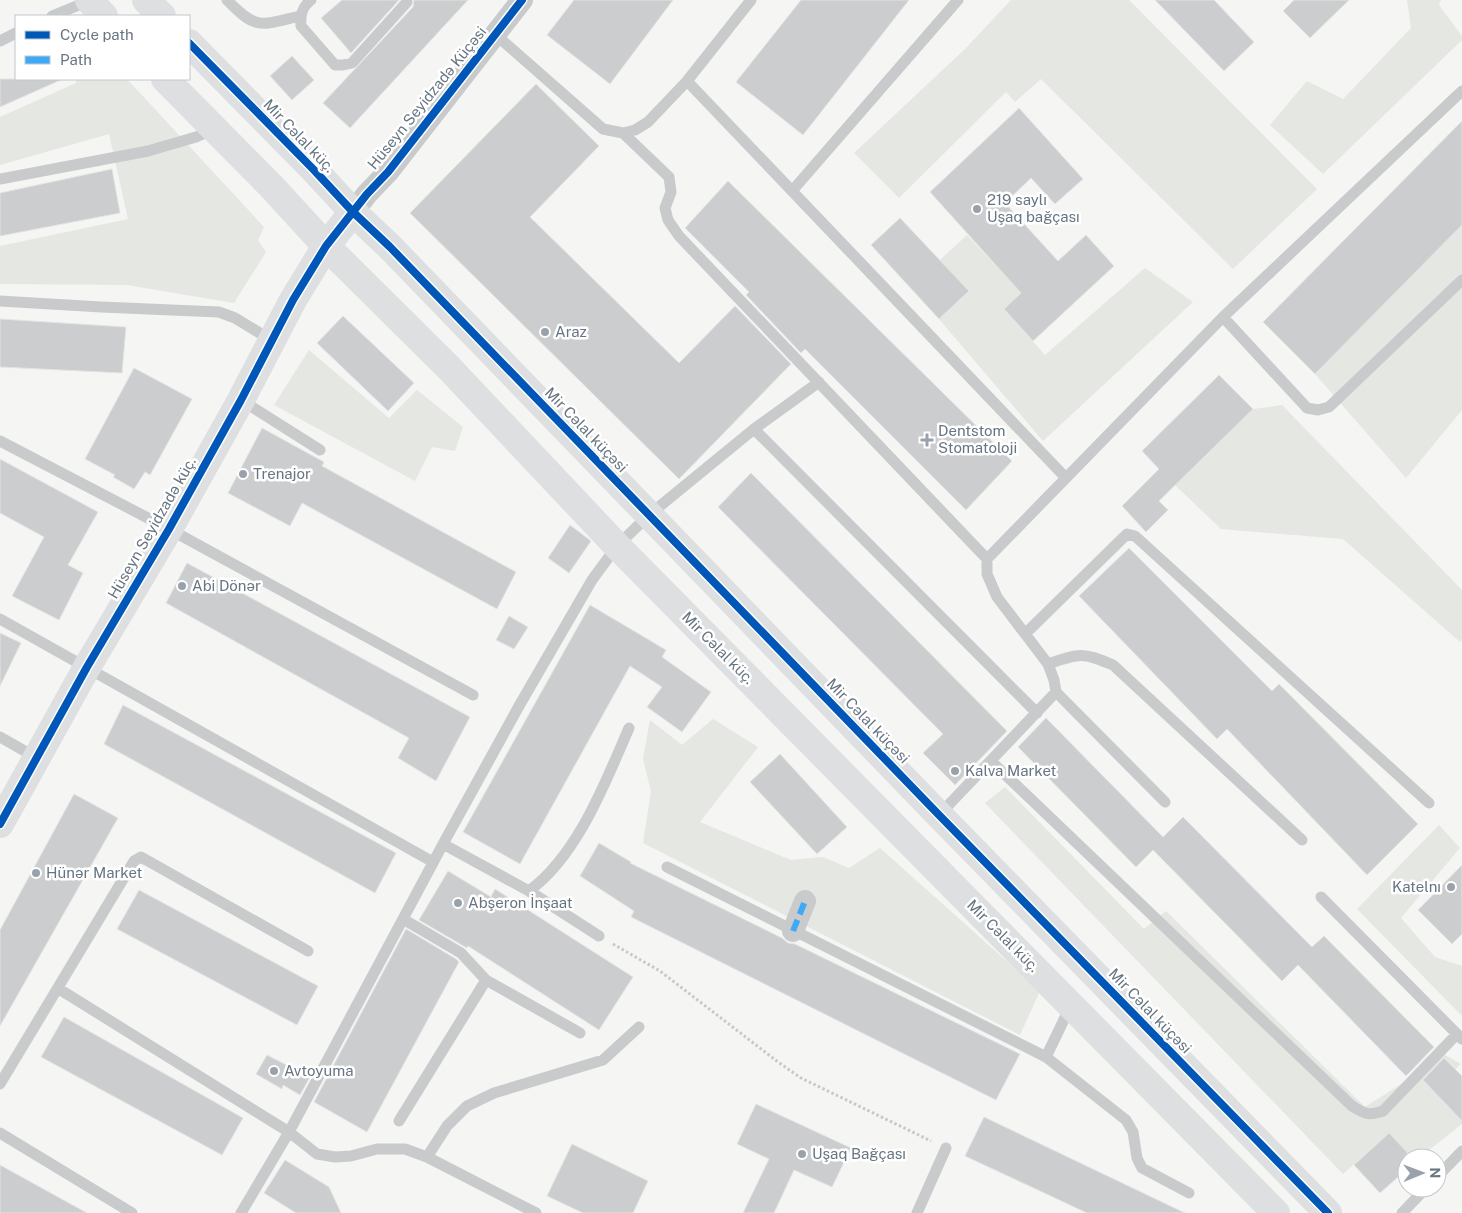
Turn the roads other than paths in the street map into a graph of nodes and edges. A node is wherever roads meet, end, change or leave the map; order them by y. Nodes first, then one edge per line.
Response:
1 (146, 0) edge
2 (227, 0) edge
3 (310, 0) edge
4 (522, 0) edge
5 (751, 0) edge
6 (958, 0) edge
7 (407, 2) dead end
8 (94, 6) edge
9 (56, 15) edge
10 (161, 15) edge
11 (300, 16) junction
12 (15, 34) edge
13 (496, 34) junction
14 (0, 41) edge
15 (190, 44) edge
16 (166, 80) edge
17 (687, 81) junction
18 (1462, 91) edge
19 (214, 129) junction
20 (623, 133) junction
21 (0, 179) edge
22 (792, 191) junction
23 (352, 212) junction
24 (326, 246) junction
25 (390, 247) joint
26 (1462, 280) edge
27 (0, 301) edge
28 (1223, 317) junction
29 (273, 341) junction
30 (819, 382) junction
31 (241, 400) junction
32 (754, 429) junction
33 (0, 441) edge
34 (320, 450) dead end
35 (1066, 478) junction
36 (649, 515) junction
37 (169, 529) junction
38 (617, 546) junction
39 (986, 559) junction
40 (0, 619) edge
41 (1026, 634) junction
42 (1048, 664) junction
43 (87, 667) junction
44 (1056, 692) junction
45 (472, 695) dead end
46 (1037, 713) junction
47 (629, 728) dead end
48 (0, 737) edge
49 (37, 758) junction
50 (991, 761) junction
51 (1165, 802) dead end
52 (1429, 803) dead end
53 (939, 815) junction
54 (0, 824) edge
55 (1302, 840) dead end
56 (443, 844) junction
57 (433, 862) junction
58 (667, 867) dead end
59 (529, 891) junction
60 (1321, 897) dead end
61 (805, 901) dead end
62 (403, 920) junction
63 (793, 931) junction
64 (599, 936) road end
65 (308, 952) dead end
66 (486, 980) junction
67 (59, 988) junction
68 (1071, 1005) junction
69 (639, 1027) dead end
70 (580, 1033) dead end
71 (1460, 1037) edge
72 (1046, 1057) junction
73 (0, 1084) edge
74 (399, 1121) dead end
75 (289, 1132) junction
76 (0, 1133) edge
77 (946, 1148) road end
78 (1462, 1152) edge
79 (427, 1157) junction
80 (1447, 1167) edge
81 (1189, 1193) dead end
82 (1416, 1198) edge
83 (132, 1213) edge
84 (241, 1213) edge
85 (536, 1213) edge
86 (918, 1213) edge
87 (1276, 1213) edge
88 (1328, 1213) edge
89 (1402, 1213) edge

1 - 10 street
2 - 11 lane
3 - 11 lane
4 - 13 street, Hüseyn Seyidzadə Küçəsi
5 - 17 lane
6 - 22 lane
7 - 11 lane
8 - 9 lane
12 - 14 lane
13 - 20 lane
13 - 23 street, Hüseyn Seyidzadə Küçəsi
15 - 23 street, Mir Cəlal küç.
16 - 19 street, Mir Cəlal küç.
17 - 20 lane
17 - 22 lane
18 - 28 lane
19 - 21 lane
19 - 24 street, Mir Cəlal küç.
20 - 30 lane
22 - 35 lane
23 - 24 street, Hüseyn Seyidzadə küç.
23 - 25 street, Mir Cəlal küç.
24 - 29 street, Hüseyn Seyidzadə küç.
24 - 38 street, Mir Cəlal küç.
25 - 36 street, Mir Cəlal küçəsi
26 - 28 lane
27 - 29 lane
28 - 35 lane
29 - 31 street, Hüseyn Seyidzadə küç.
30 - 32 lane
30 - 39 lane
31 - 34 lane
31 - 37 street, Hüseyn Seyidzadə küç.
32 - 36 lane
32 - 46 lane
33 - 37 lane
35 - 39 lane
36 - 38 lane
36 - 53 street, Mir Cəlal küçəsi
37 - 43 street, Hüseyn Seyidzadə küç.
37 - 45 lane
38 - 56 lane
38 - 68 street, Mir Cəlal küç.
39 - 41 lane
40 - 43 lane
41 - 42 lane
41 - 52 lane
42 - 44 lane
42 - 55 lane
43 - 49 street, Hüseyn Seyidzadə küç.
43 - 57 lane
44 - 46 lane
44 - 51 lane
46 - 50 lane
47 - 59 lane
48 - 49 lane
49 - 54 street, Hüseyn Seyidzadə küç.
50 - 53 lane
50 - 71 lane
53 - 88 street, Mir Cəlal küçəsi
56 - 57 lane
56 - 59 lane
57 - 62 lane
58 - 63 lane
59 - 64 lane
60 - 71 lane
61 - 63 street
62 - 66 lane
62 - 75 lane
63 - 72 lane
65 - 67 lane
66 - 70 lane
66 - 74 lane
67 - 73 lane
67 - 75 lane
68 - 72 lane
68 - 87 street, Mir Cəlal küç.
69 - 79 lane
72 - 81 lane
75 - 79 lane
75 - 84 lane
76 - 83 lane
77 - 86 lane
78 - 80 lane
79 - 85 lane
82 - 89 lane

